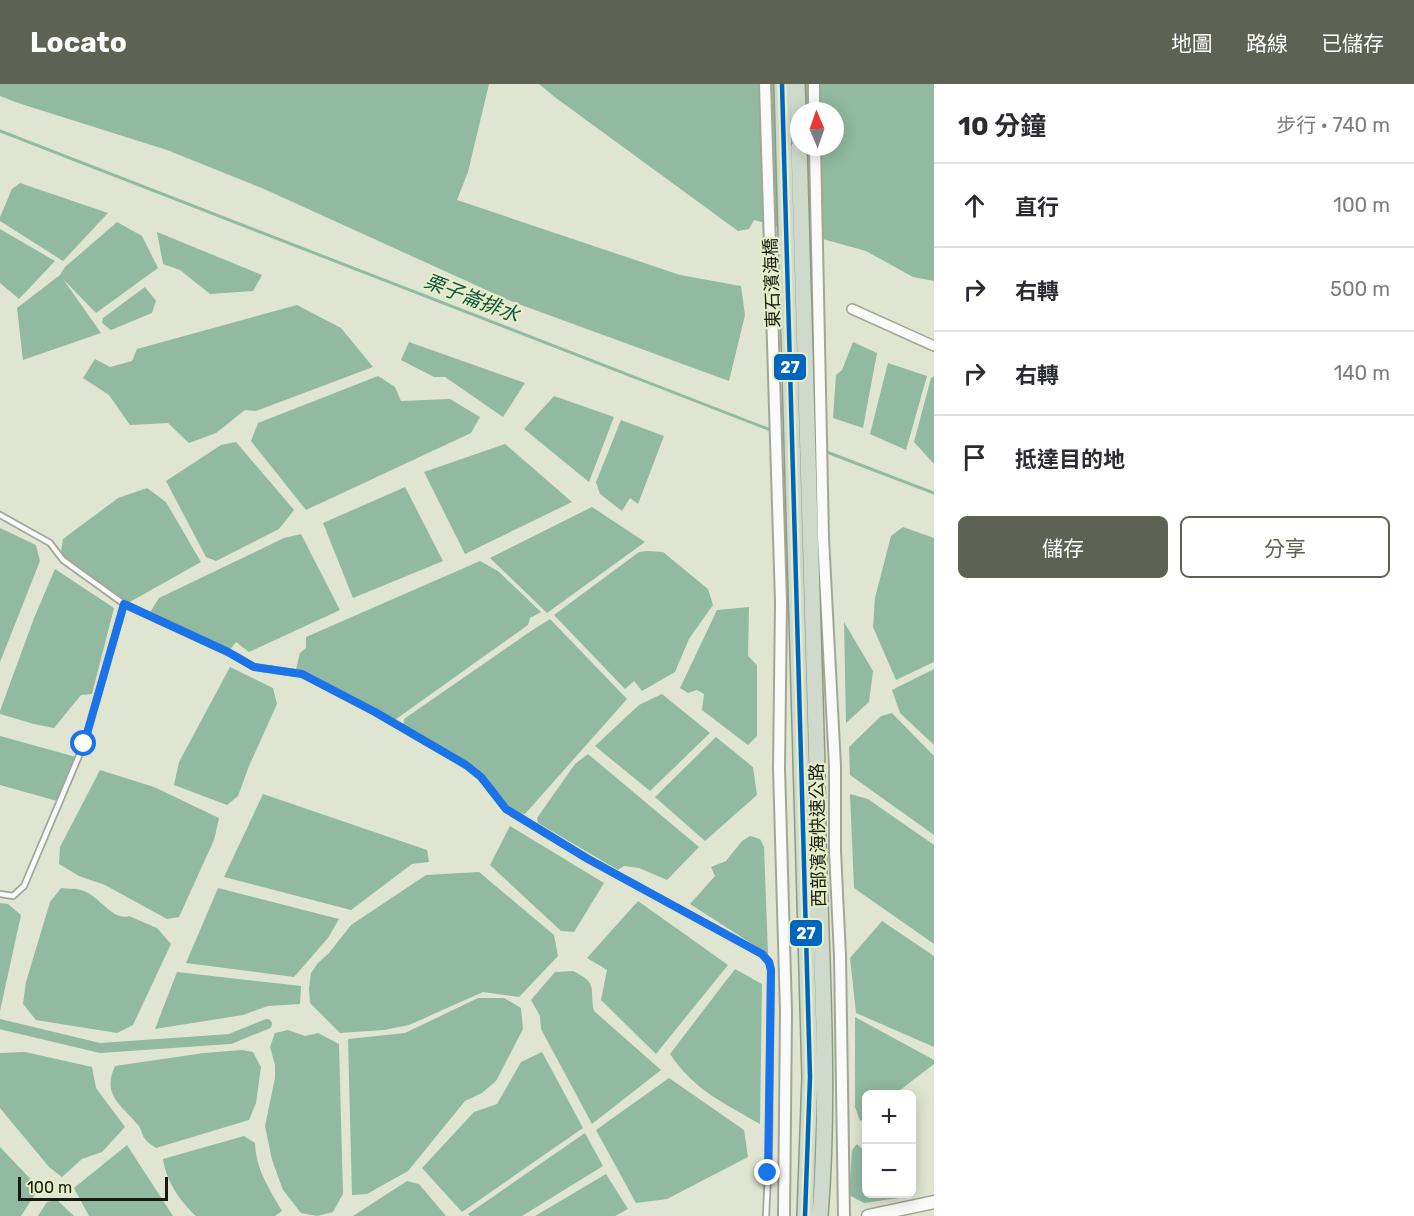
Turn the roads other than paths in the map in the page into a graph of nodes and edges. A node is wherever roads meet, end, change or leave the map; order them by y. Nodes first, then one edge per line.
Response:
1 (765, 84) edge
2 (782, 84) edge
3 (797, 84) edge
4 (814, 84) edge
5 (798, 102) edge
6 (814, 102) edge
7 (799, 156) edge
8 (815, 156) edge
9 (852, 309) dead end
10 (934, 346) edge
11 (0, 515) edge
12 (794, 526) joint
13 (817, 539) junction
14 (124, 604) junction
15 (0, 894) edge
16 (934, 1202) edge
17 (813, 1210) edge
18 (766, 1216) edge
19 (784, 1216) edge
20 (844, 1216) edge
21 (868, 1216) edge

1 - 19 street, 東石濱海橋
2 - 12 highway, 東石濱海橋
3 - 5 highway
4 - 6 street
7 - 13 highway, 東石濱海橋
8 - 13 street
9 - 10 street
11 - 14 lane
12 - 17 highway, 西部濱海快速公路
13 - 17 highway, 西部濱海快速公路
13 - 20 street
14 - 15 lane
14 - 18 lane
16 - 21 main road

